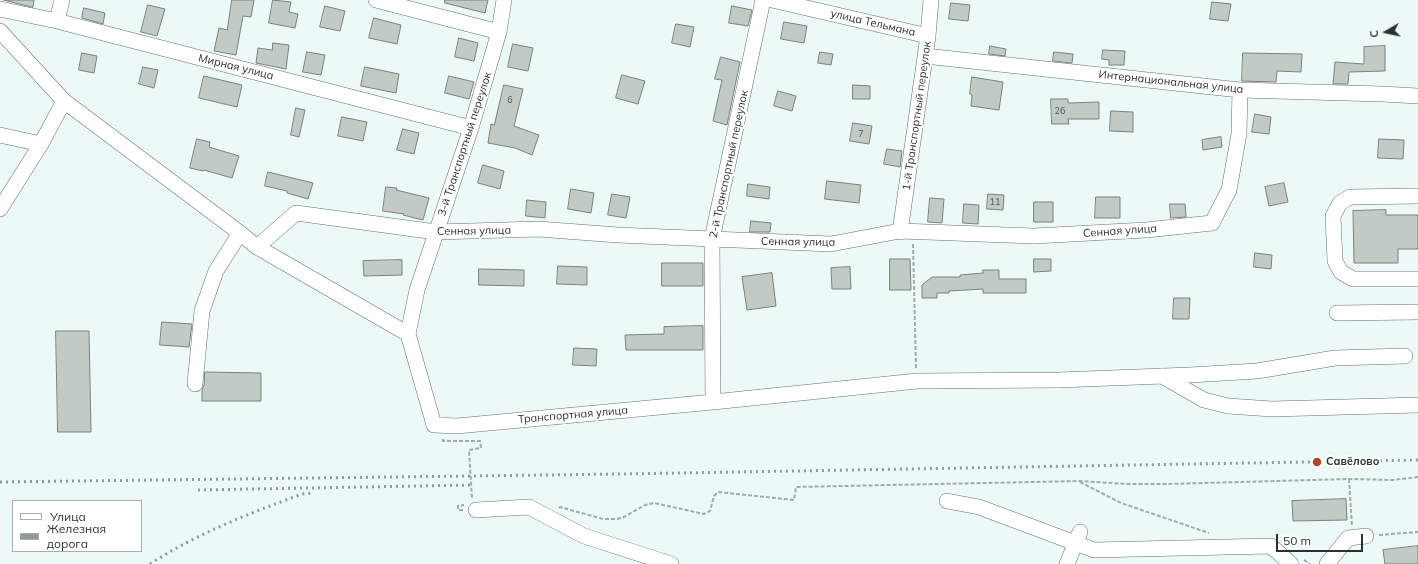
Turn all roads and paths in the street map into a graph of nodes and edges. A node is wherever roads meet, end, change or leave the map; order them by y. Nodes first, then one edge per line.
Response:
1 (62, 0) edge
2 (376, 0) edge
3 (504, 0) edge
4 (763, 0) edge
5 (772, 0) edge
6 (931, 0) edge
7 (0, 9) edge
8 (57, 21) junction
9 (0, 31) edge
10 (499, 32) junction
11 (928, 36) junction
12 (925, 56) junction
13 (1240, 90) junction
14 (1418, 96) edge
15 (64, 101) junction
16 (471, 128) junction
17 (0, 134) edge
18 (41, 144) junction
19 (1418, 196) edge
20 (0, 209) edge
21 (904, 231) junction
22 (436, 232) junction
23 (240, 233) junction
24 (712, 239) junction
25 (257, 247) junction
26 (1418, 279) edge
27 (1418, 312) edge
28 (1337, 313) dead end
29 (408, 334) junction
30 (1405, 356) dead end
31 (1162, 376) junction
32 (917, 381) junction
33 (195, 384) dead end
34 (713, 402) junction
35 (1418, 405) edge
36 (434, 425) joint
37 (457, 426) junction
38 (1418, 477) edge
39 (1349, 479) junction
40 (1079, 481) junction
41 (947, 501) dead end
42 (471, 506) junction
43 (549, 518) junction
44 (1418, 532) edge
45 (1211, 534) dead end
46 (1359, 536) junction
47 (1078, 537) junction
48 (1304, 563) edge
49 (671, 564) edge
50 (1067, 564) edge
51 (1310, 564) edge
52 (1323, 564) edge
53 (1326, 564) edge

1 - 8 street
2 - 10 street
3 - 10 street, 3-й Транспортный переулок
4 - 24 street, 2-й Транспортный переулок
5 - 11 street, улица Тельмана
6 - 11 street, 1-й Транспортный переулок
7 - 8 street, Мирная улица
8 - 16 street, Мирная улица
9 - 15 street
10 - 16 street, 3-й Транспортный переулок
11 - 12 street, 1-й Транспортный переулок
12 - 13 street, Интернациональная улица
12 - 21 street, 1-й Транспортный переулок
13 - 14 street, Интернациональная улица
13 - 21 street, Сенная улица
15 - 18 street
15 - 23 street
16 - 22 street, 3-й Транспортный переулок
17 - 18 street
18 - 20 street
19 - 26 street
21 - 24 street, Сенная улица
21 - 32 path
22 - 24 street, Сенная улица
22 - 25 street, Сенная улица
22 - 29 street, 3-й Транспортный переулок
23 - 25 street
23 - 33 street
24 - 34 street, 2-й Транспортный переулок
25 - 29 street
27 - 28 street
29 - 36 street, 3-й Транспортный переулок
30 - 31 street, Транспортная улица
31 - 32 street, Транспортная улица
31 - 35 street
32 - 34 street, Транспортная улица
34 - 37 street, Транспортная улица
36 - 37 street, Транспортная улица
37 - 42 path
38 - 39 path
39 - 40 path
39 - 46 path
40 - 43 path
40 - 45 path
41 - 47 street
42 - 42 path
42 - 43 street
43 - 49 street
44 - 46 path
46 - 53 street
47 - 48 street
47 - 50 street
48 - 51 path
48 - 52 street

